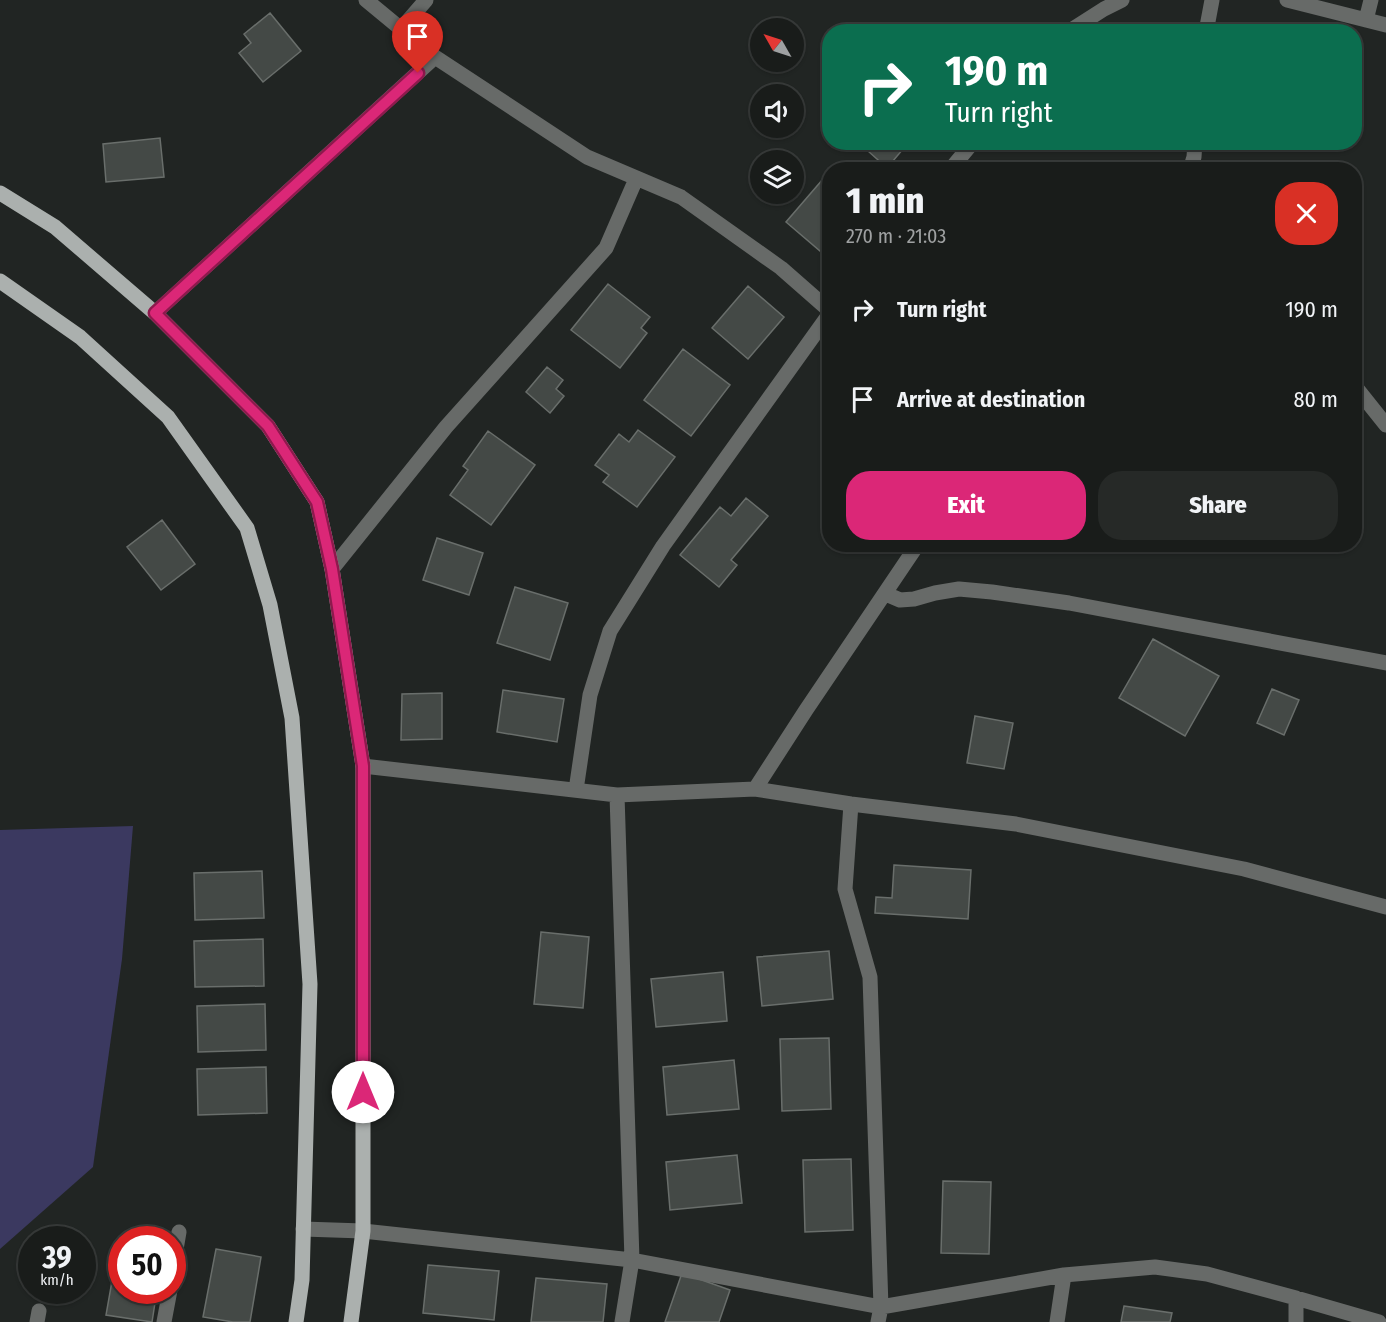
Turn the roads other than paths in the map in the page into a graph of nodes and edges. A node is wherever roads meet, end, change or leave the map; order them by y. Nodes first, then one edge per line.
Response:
1 (366, 0) edge
2 (426, 0) edge
3 (1122, 0) edge
4 (1212, 0) edge
5 (1287, 0) edge
6 (1371, 0) edge
7 (1366, 20) junction
8 (1081, 24) edge
9 (1208, 24) edge
10 (1386, 25) edge
11 (401, 29) junction
12 (435, 57) junction
13 (966, 150) edge
14 (957, 162) edge
15 (636, 179) junction
16 (0, 193) edge
17 (0, 281) edge
18 (822, 305) edge
19 (155, 313) junction
20 (822, 323) edge
21 (1362, 395) edge
22 (1386, 425) edge
23 (913, 552) edge
24 (332, 569) junction
25 (886, 594) junction
26 (1386, 663) edge
27 (363, 766) junction
28 (755, 789) junction
29 (576, 790) junction
30 (617, 795) junction
31 (851, 804) junction
32 (1386, 907) edge
33 (303, 1229) junction
34 (363, 1231) junction
35 (632, 1260) junction
36 (1064, 1275) junction
37 (1296, 1298) junction
38 (167, 1304) edge
39 (879, 1314) edge
40 (164, 1322) edge
41 (296, 1322) edge
42 (351, 1322) edge
43 (622, 1322) edge
44 (1057, 1322) edge
45 (1296, 1322) edge
46 (1379, 1322) edge

1 - 11 street
2 - 11 street
3 - 8 street
4 - 9 street
5 - 7 street
6 - 7 street
7 - 10 street
11 - 12 street
12 - 15 street
12 - 19 street
13 - 14 street
15 - 18 street
15 - 24 street
16 - 19 main road
17 - 33 main road
19 - 24 main road
20 - 29 street
21 - 22 street
23 - 25 street
24 - 27 main road
25 - 26 street
25 - 28 street
27 - 29 street
27 - 34 main road
28 - 30 street
28 - 31 street
29 - 30 street
30 - 35 street
31 - 32 street
31 - 39 street
33 - 34 street
33 - 41 main road
34 - 35 street
34 - 42 main road
35 - 39 street
35 - 43 street
36 - 37 street
36 - 39 street
36 - 44 street
37 - 45 street
37 - 46 street
38 - 40 street

